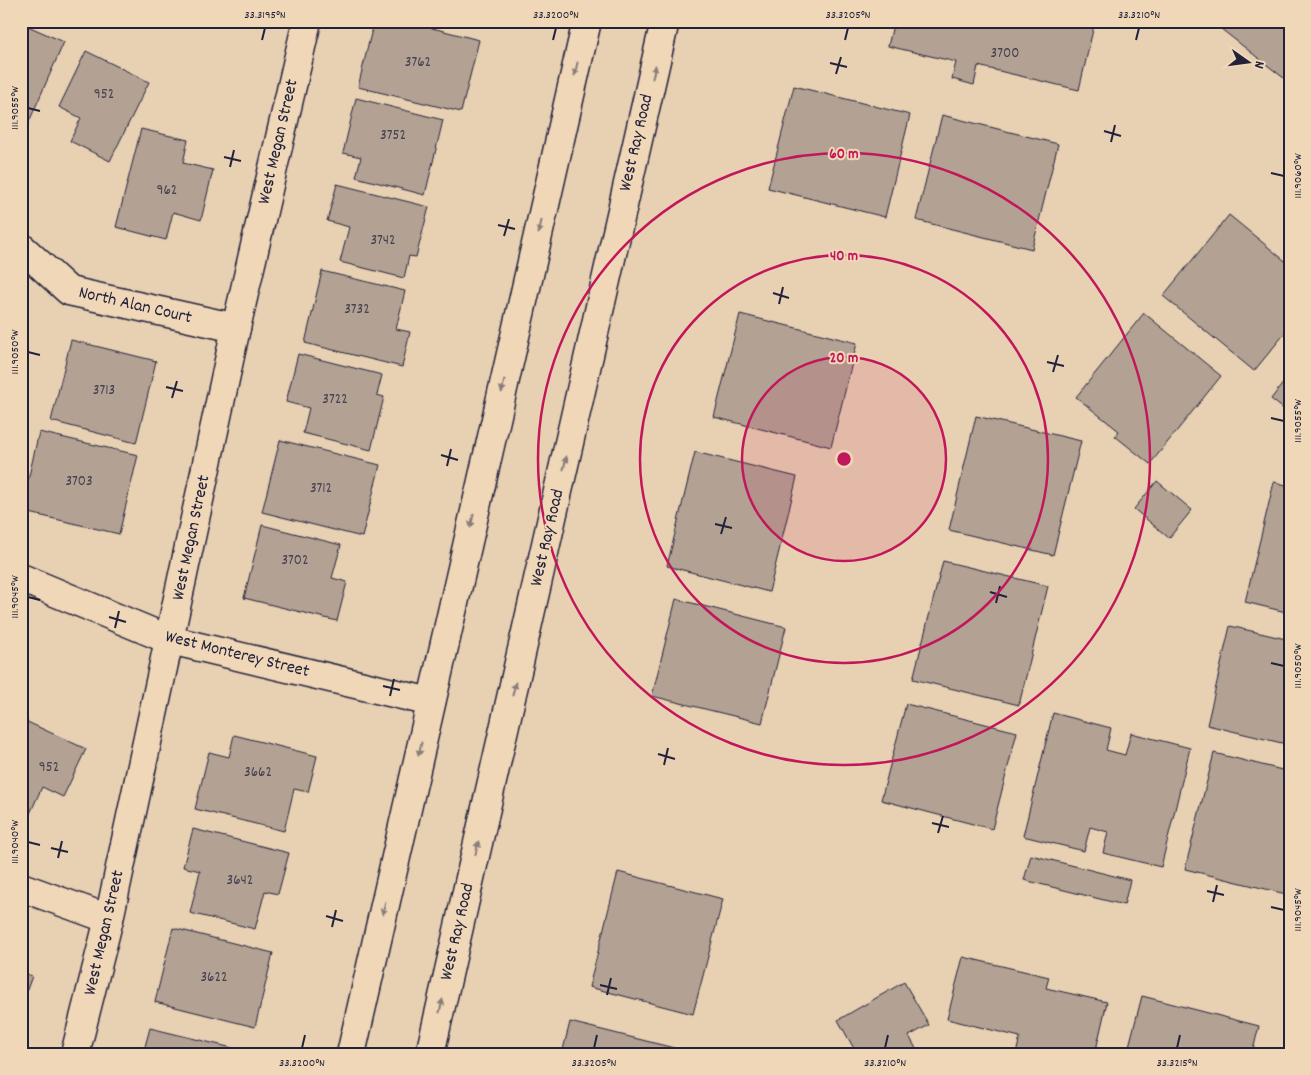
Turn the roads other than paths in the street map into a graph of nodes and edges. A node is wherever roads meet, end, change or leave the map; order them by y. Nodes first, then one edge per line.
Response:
1 (307, 21) edge
2 (587, 21) edge
3 (665, 21) edge
4 (21, 247) edge
5 (236, 328) junction
6 (21, 578) edge
7 (170, 640) junction
8 (431, 702) junction
9 (21, 887) edge
10 (109, 919) junction
11 (75, 1054) edge
12 (352, 1054) edge
13 (430, 1054) edge

1 - 5 main road, West Megan Street
2 -> 8 main road
13 -> 3 main road, West Ray Road
4 - 5 main road, North Alan Court
5 - 7 main road, West Megan Street
6 - 7 main road, West Monterey Street
7 - 8 main road, West Monterey Street
7 - 10 main road, West Megan Street
8 -> 12 main road
9 - 10 main road
10 - 11 main road, West Megan Street

